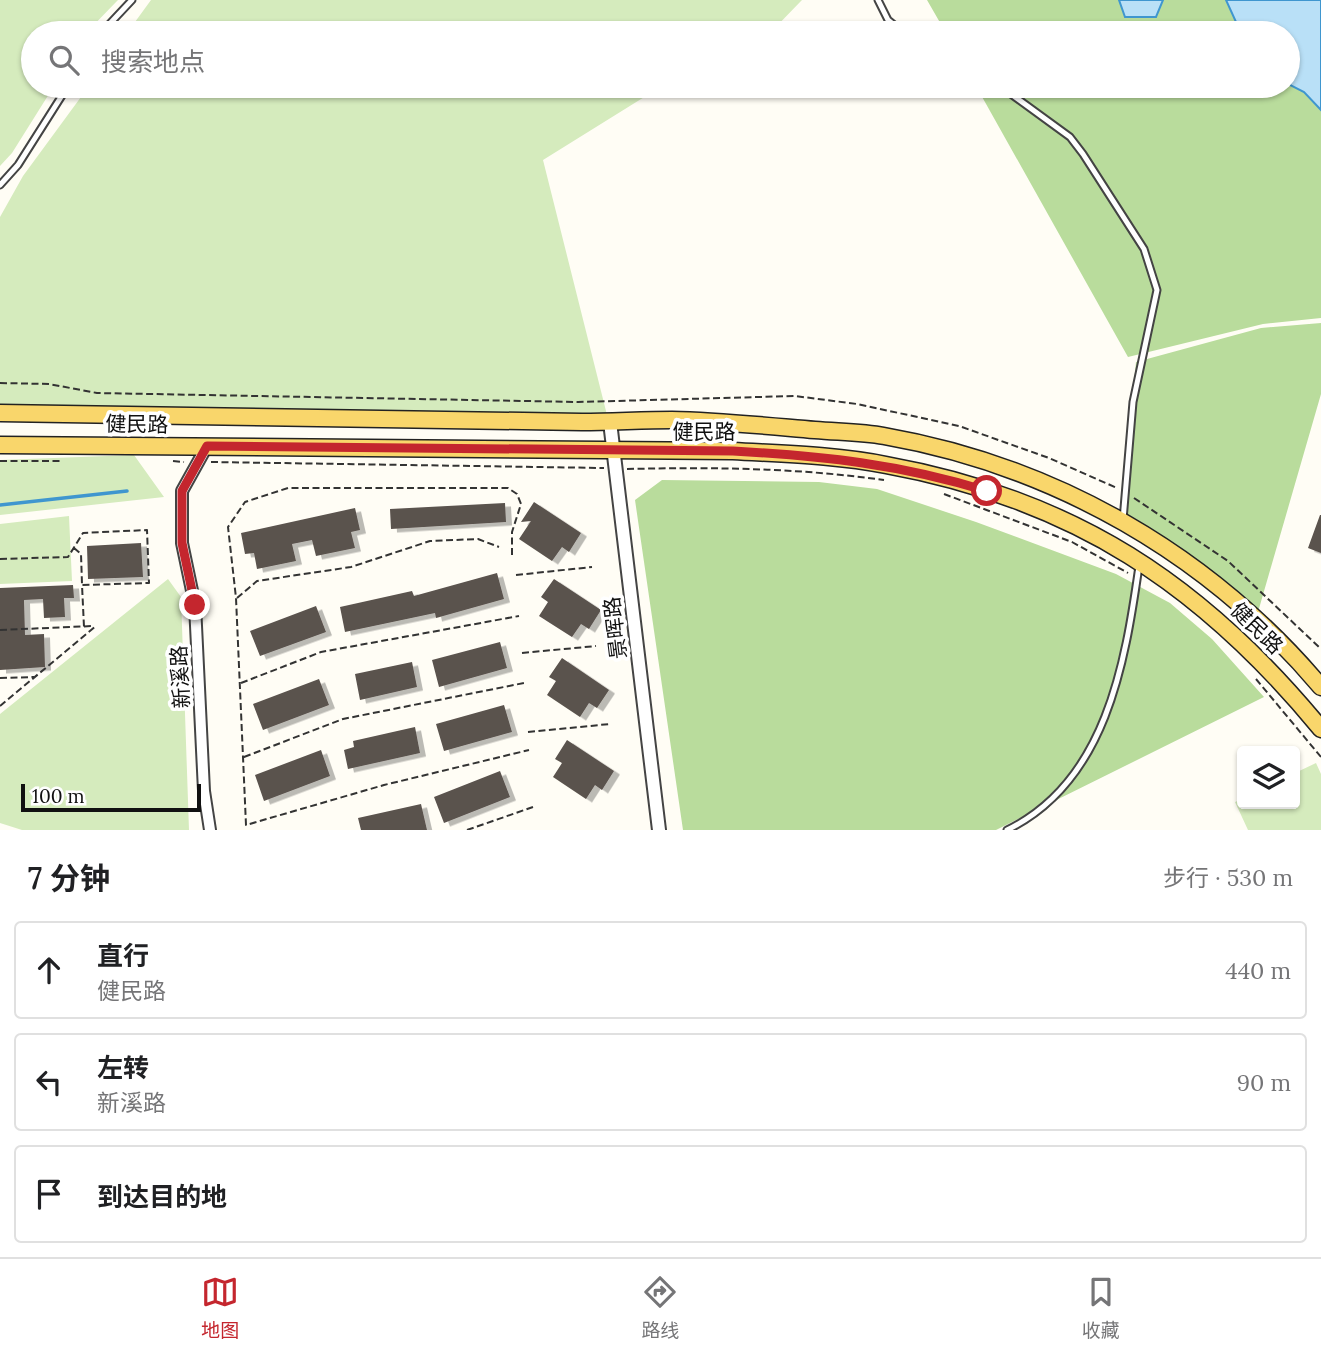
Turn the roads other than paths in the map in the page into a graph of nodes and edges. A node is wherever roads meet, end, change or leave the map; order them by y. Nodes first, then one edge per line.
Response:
1 (131, 0) edge
2 (878, 0) edge
3 (112, 21) edge
4 (889, 21) edge
5 (60, 98) edge
6 (1016, 98) edge
7 (0, 185) edge
8 (0, 413) edge
9 (610, 422) junction
10 (0, 444) edge
11 (207, 446) junction
12 (614, 460) junction
13 (1123, 520) junction
14 (1140, 560) junction
15 (1321, 687) edge
16 (1321, 729) edge
17 (209, 830) edge
18 (659, 830) edge
19 (1007, 830) edge

1 - 3 lane
2 - 4 lane
5 - 7 lane
6 - 13 lane
8 - 9 main road, 健民路
9 - 12 street, 景晖路
9 - 13 main road, 健民路
10 - 11 main road, 健民路
11 - 12 main road, 健民路
11 - 17 street, 新溪路
12 - 14 main road, 健民路
12 - 18 street, 景晖路
13 - 15 main road, 健民路
14 - 16 main road, 健民路
14 - 19 lane

